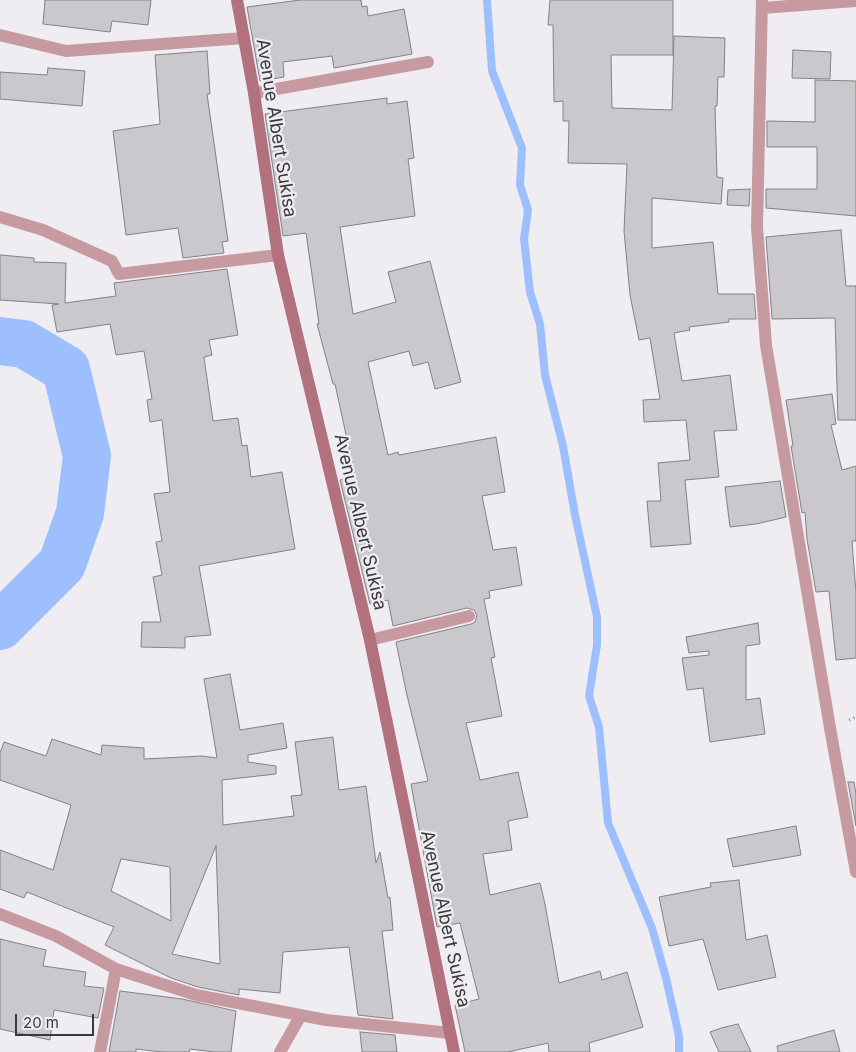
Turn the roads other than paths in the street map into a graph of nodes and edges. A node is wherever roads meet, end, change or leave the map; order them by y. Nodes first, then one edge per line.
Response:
1 (237, 0) edge
2 (856, 2) edge
3 (762, 4) edge
4 (0, 35) edge
5 (244, 38) junction
6 (428, 62) dead end
7 (254, 93) junction
8 (0, 217) edge
9 (278, 255) junction
10 (469, 616) dead end
11 (370, 640) junction
12 (856, 872) edge
13 (0, 914) edge
14 (116, 969) junction
15 (301, 1015) junction
16 (450, 1033) junction
17 (100, 1052) edge
18 (280, 1052) edge
19 (454, 1052) edge

1 - 5 street, Avenue Albert Sukisa
2 - 3 street
3 - 12 street
4 - 5 street
5 - 7 street, Avenue Albert Sukisa
6 - 7 street
7 - 9 street, Avenue Albert Sukisa
8 - 9 street
9 - 11 street, Avenue Albert Sukisa
10 - 11 street
11 - 16 street, Avenue Albert Sukisa
13 - 14 street
14 - 15 street
14 - 17 street
15 - 16 street
15 - 18 street
16 - 19 street, Avenue Albert Sukisa

